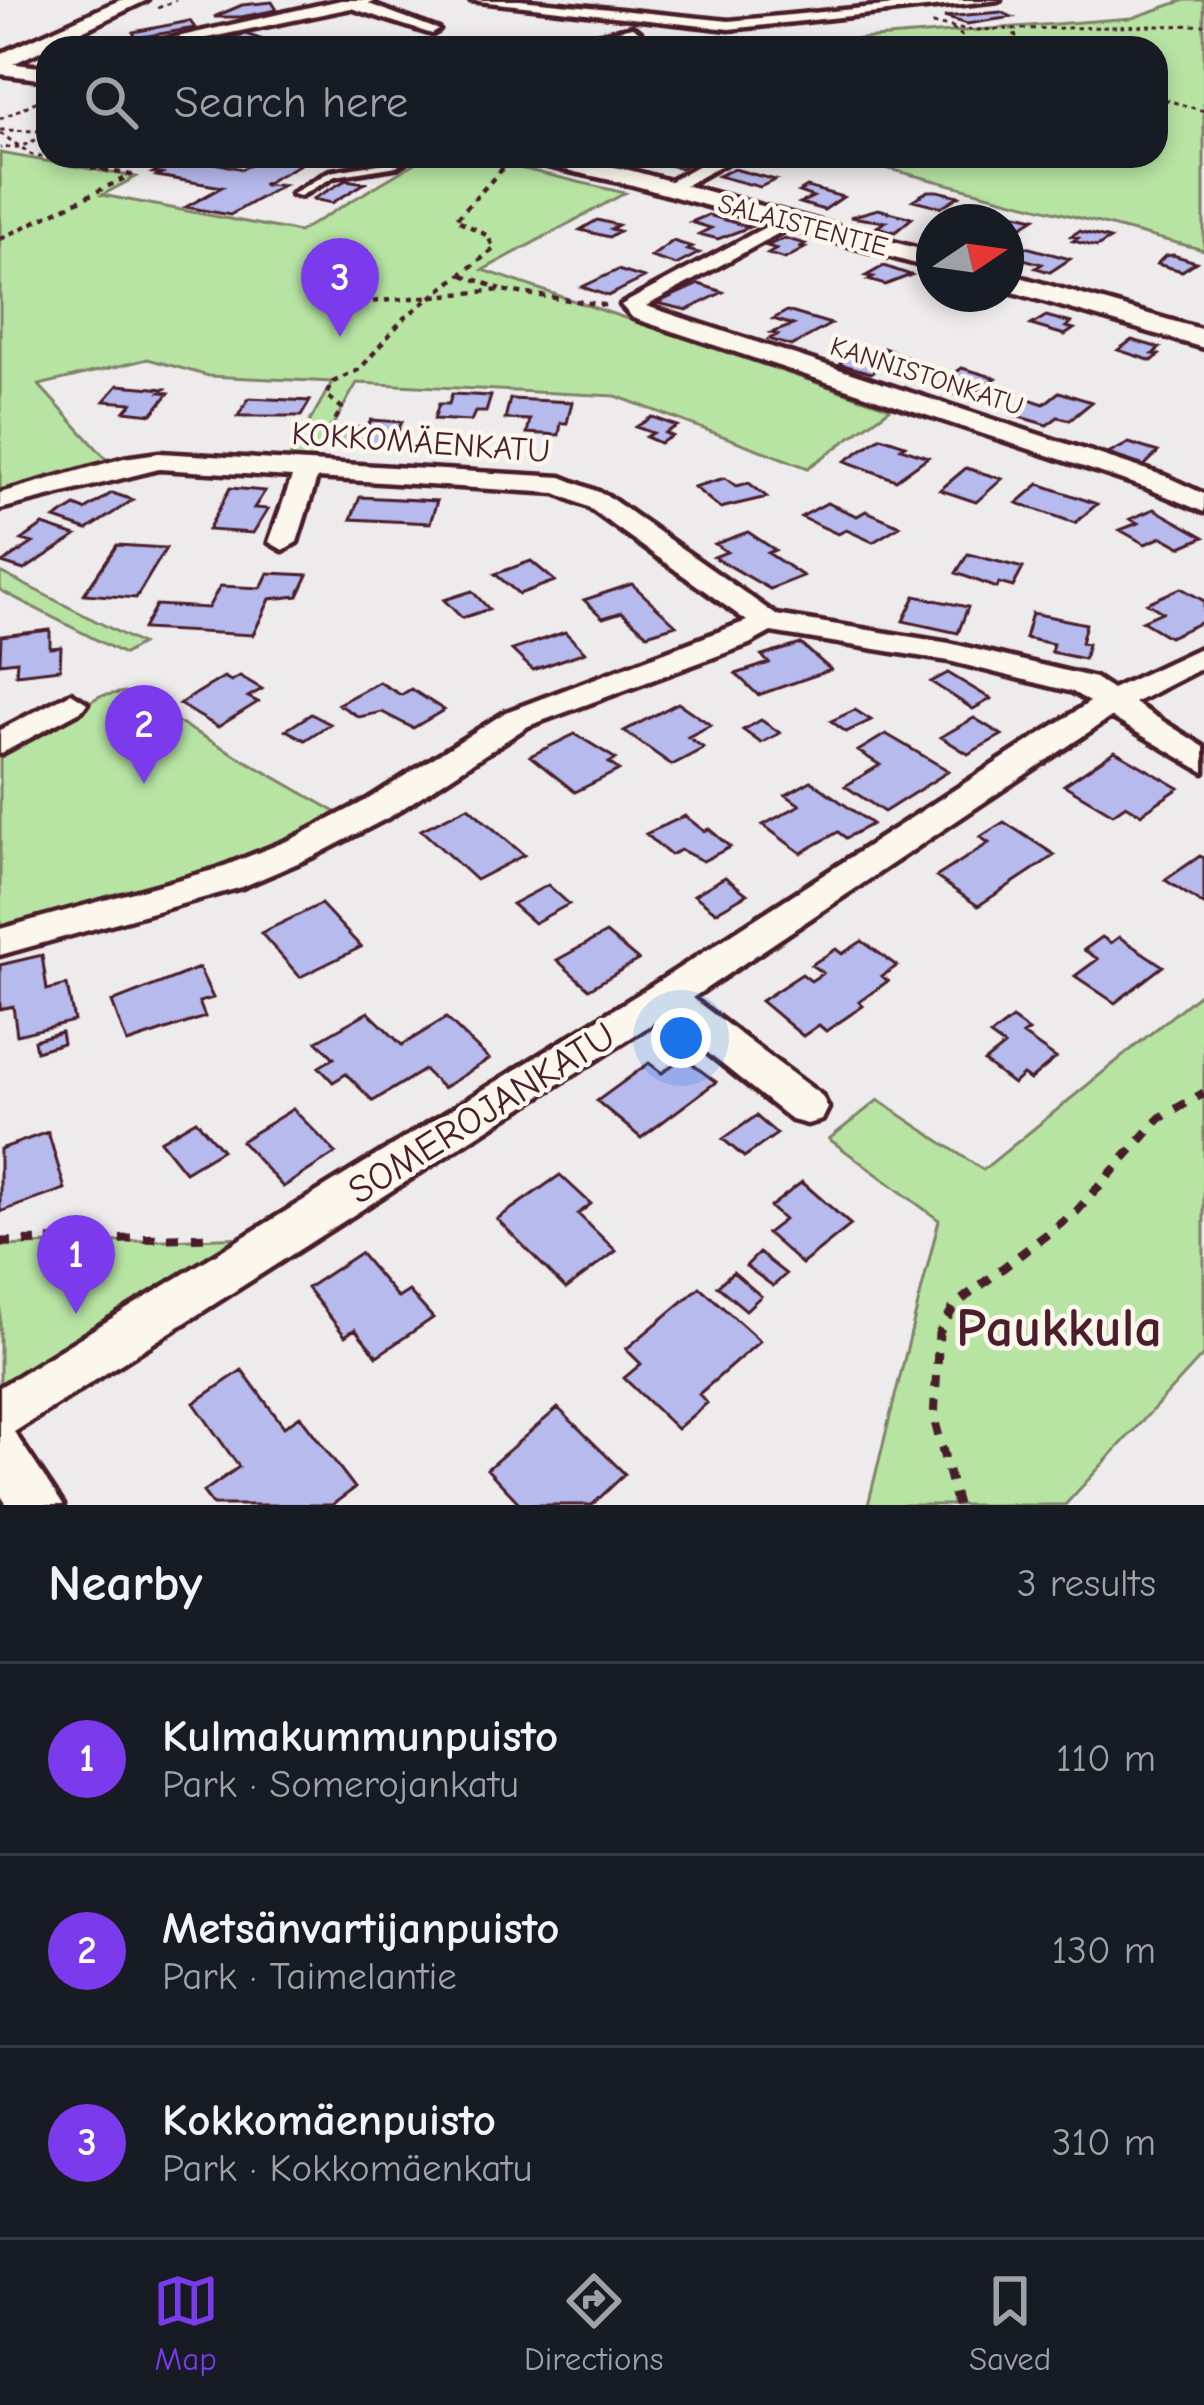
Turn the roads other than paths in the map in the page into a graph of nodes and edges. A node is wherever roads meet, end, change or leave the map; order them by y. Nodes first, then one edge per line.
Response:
1 (137, 0) edge
2 (369, 0) edge
3 (477, 0) edge
4 (988, 0) edge
5 (346, 2) edge
6 (302, 4) edge
7 (761, 4) edge
8 (806, 20) junction
9 (782, 22) junction
10 (729, 25) junction
11 (432, 30) dead end
12 (61, 36) edge
13 (182, 36) edge
14 (604, 36) edge
15 (36, 48) edge
16 (0, 65) edge
17 (36, 72) edge
18 (369, 168) edge
19 (583, 168) edge
20 (706, 168) edge
21 (667, 188) junction
22 (297, 194) dead end
23 (791, 221) junction
24 (916, 256) edge
25 (1024, 286) edge
26 (1204, 339) edge
27 (307, 470) junction
28 (0, 501) edge
29 (1204, 505) edge
30 (283, 542) dead end
31 (767, 622) junction
32 (1204, 656) edge
33 (1112, 702) junction
34 (71, 704) dead end
35 (0, 744) edge
36 (1204, 762) edge
37 (0, 942) edge
38 (664, 997) junction
39 (807, 1108) dead end
40 (0, 1414) edge
41 (0, 1450) edge
42 (37, 1505) edge

1 - 12 main road
2 - 5 street
3 - 10 street
4 - 8 street
5 - 6 street
5 - 11 street
6 - 13 street
7 - 8 street
7 - 9 street
8 - 9 street
9 - 10 street
10 - 14 street
15 - 16 main road
16 - 17 street
18 - 22 lane
19 - 21 street, SALAISTENTIE
20 - 21 street
21 - 23 street, SALAISTENTIE
23 - 24 street, SALAISTENTIE
23 - 29 street, KANNISTONKATU
25 - 26 street
27 - 28 street, KOKKOMÄENKATU
27 - 30 street
27 - 31 street, KOKKOMÄENKATU
31 - 33 street, KOKKOMÄENKATU
31 - 37 street
32 - 33 street, SOMEROJANKATU
33 - 36 street, KOKKOMÄENKATU
33 - 38 street, SOMEROJANKATU
34 - 35 street
38 - 39 street
38 - 40 street, SOMEROJANKATU
41 - 42 street

